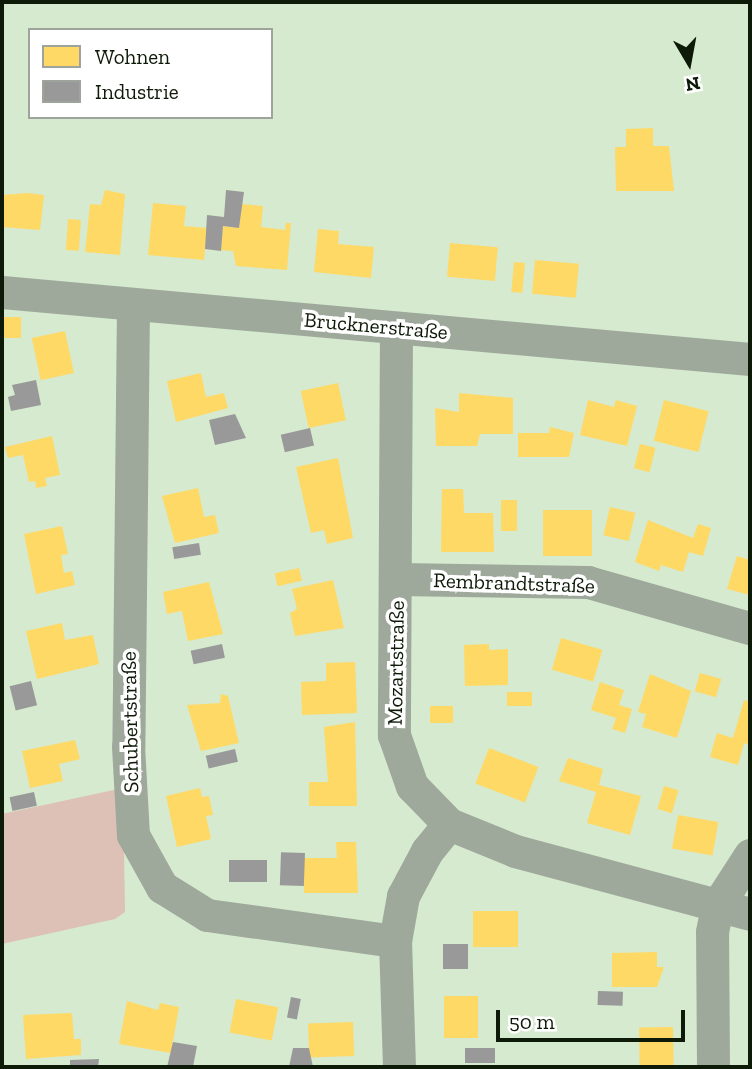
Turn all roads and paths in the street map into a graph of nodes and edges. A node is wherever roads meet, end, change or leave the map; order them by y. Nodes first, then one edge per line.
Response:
1 (2, 292) edge
2 (133, 305) junction
3 (396, 328) junction
4 (750, 359) edge
5 (397, 579) junction
6 (750, 628) edge
7 (449, 824) junction
8 (750, 855) edge
9 (717, 906) junction
10 (750, 914) edge
11 (395, 941) junction
12 (399, 1067) edge
13 (713, 1067) edge

1 - 2 street, Brucknerstraße
2 - 3 street, Brucknerstraße
2 - 11 street, Schubertstraße
3 - 4 street, Brucknerstraße
3 - 5 street, Mozartstraße
5 - 6 street, Rembrandtstraße
5 - 7 street, Mozartstraße
7 - 9 street, Mozartstraße
7 - 11 street
8 - 9 street
9 - 10 street, Mozartstraße
9 - 13 street
11 - 12 street

